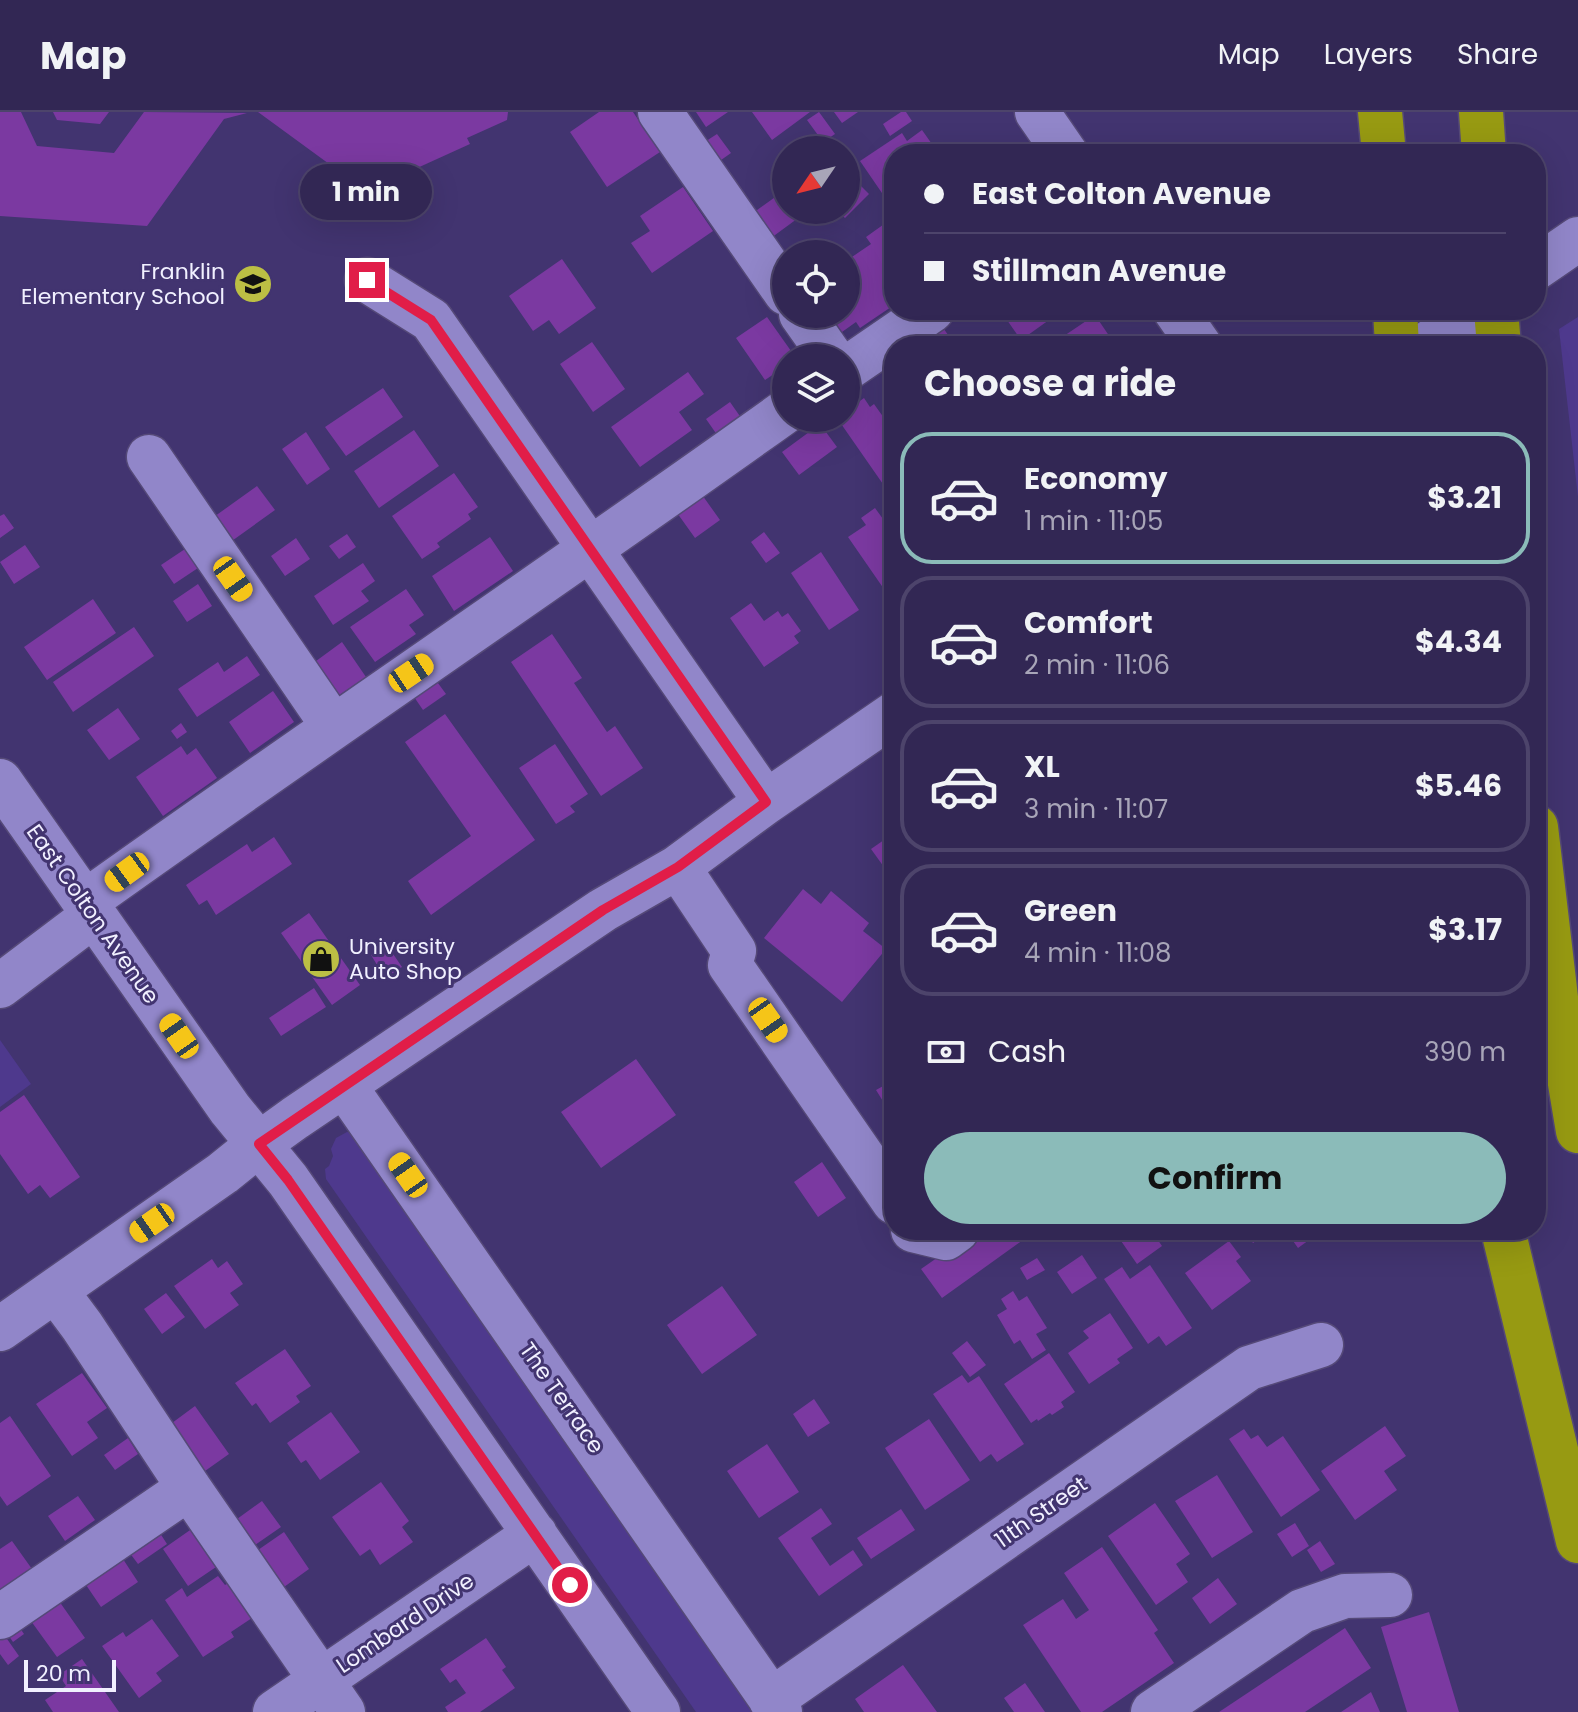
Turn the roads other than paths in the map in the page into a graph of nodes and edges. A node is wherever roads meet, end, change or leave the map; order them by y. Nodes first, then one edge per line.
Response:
1 (660, 112) edge
2 (1037, 112) edge
3 (1380, 112) edge
4 (1059, 144) edge
5 (1383, 144) edge
6 (1578, 239) edge
7 (1546, 261) edge
8 (772, 273) edge
9 (367, 280) dead end
10 (917, 320) edge
11 (1462, 320) edge
12 (894, 336) edge
13 (1438, 336) edge
14 (884, 343) edge
15 (860, 359) edge
16 (772, 421) edge
17 (149, 457) dead end
18 (592, 550) junction
19 (884, 721) edge
20 (333, 726) junction
21 (0, 781) edge
22 (766, 802) junction
23 (678, 867) junction
24 (90, 909) junction
25 (1546, 912) edge
26 (0, 986) edge
27 (344, 1085) junction
28 (1578, 1131) edge
29 (259, 1144) junction
30 (884, 1188) edge
31 (1505, 1240) edge
32 (56, 1291) junction
33 (0, 1329) edge
34 (1321, 1345) dead end
35 (189, 1488) junction
36 (535, 1534) junction
37 (1578, 1541) edge
38 (1390, 1595) dead end
39 (0, 1617) edge
40 (332, 1696) edge
41 (776, 1706) edge
42 (275, 1712) edge
43 (658, 1712) edge
44 (1153, 1712) edge

1 - 8 street
2 - 4 street
3 - 5 highway
6 - 7 street
9 - 18 street
10 - 12 street
11 - 13 street
14 - 15 street
16 - 18 street
17 - 20 street
18 - 20 street
18 - 22 street
19 - 22 street
20 - 24 street
21 - 24 street, East Colton Avenue
22 - 23 street
23 - 27 street
23 - 30 street
24 - 26 street
24 - 29 street, East Colton Avenue
25 - 28 highway
27 - 29 street
27 - 41 street, The Terrace
29 - 32 street
29 - 36 street, East Colton Avenue
31 - 37 highway
32 - 33 street
32 - 35 street
34 - 41 street, 11th Street
35 - 39 street
35 - 40 street
36 - 40 street, Lombard Drive
36 - 43 street, East Colton Avenue
38 - 44 street
40 - 42 street, Lombard Drive

